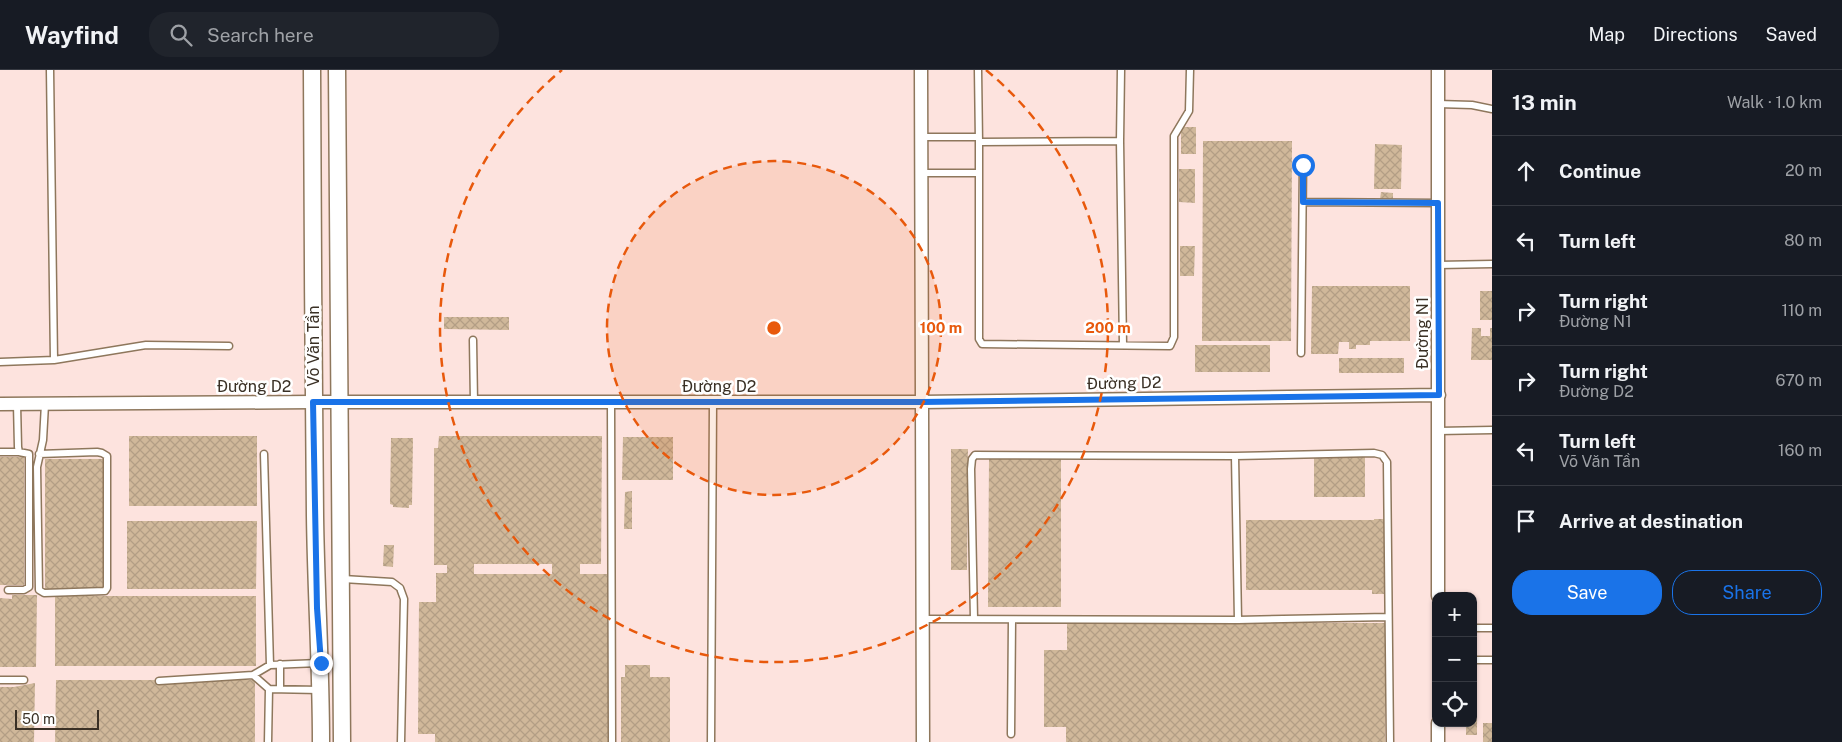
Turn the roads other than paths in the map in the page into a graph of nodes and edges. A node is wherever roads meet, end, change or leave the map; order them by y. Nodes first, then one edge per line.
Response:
1 (50, 70) edge
2 (312, 70) edge
3 (337, 70) edge
4 (921, 70) edge
5 (978, 70) edge
6 (1121, 70) edge
7 (1190, 70) edge
8 (1438, 70) edge
9 (1438, 104) junction
10 (1492, 109) edge
11 (921, 137) junction
12 (979, 139) junction
13 (1120, 140) junction
14 (1303, 165) dead end
15 (921, 173) junction
16 (979, 173) junction
17 (1303, 202) junction
18 (1438, 203) junction
19 (1492, 264) edge
20 (1438, 266) junction
21 (473, 340) dead end
22 (1123, 345) junction
23 (229, 346) dead end
24 (1301, 353) dead end
25 (54, 360) junction
26 (0, 362) edge
27 (1439, 395) junction
28 (313, 402) junction
29 (611, 402) junction
30 (713, 402) junction
31 (922, 402) junction
32 (341, 403) junction
33 (474, 403) junction
34 (0, 404) edge
35 (16, 404) junction
36 (45, 404) junction
37 (1492, 430) edge
38 (1438, 431) junction
39 (0, 452) edge
40 (19, 452) junction
41 (39, 454) junction
42 (264, 454) dead end
43 (1235, 456) junction
44 (341, 579) junction
45 (8, 590) dead end
46 (1438, 592) edge
47 (1388, 617) junction
48 (923, 620) junction
49 (974, 620) junction
50 (1012, 620) junction
51 (1238, 620) junction
52 (1477, 628) edge
53 (1492, 628) edge
54 (1477, 660) edge
55 (1492, 660) edge
56 (321, 663) junction
57 (270, 664) junction
58 (280, 664) junction
59 (253, 675) junction
60 (0, 680) edge
61 (24, 680) dead end
62 (159, 681) dead end
63 (269, 689) junction
64 (280, 689) junction
65 (321, 690) junction
66 (1438, 727) edge
67 (1011, 734) dead end
68 (268, 742) edge
69 (321, 742) edge
70 (342, 742) edge
71 (401, 742) edge
72 (612, 742) edge
73 (711, 742) edge
74 (923, 742) edge
75 (1390, 742) edge
76 (1438, 742) edge

1 - 25 lane
2 - 28 street, Võ Văn Tần
3 - 32 street, Võ Văn Tần
4 - 11 street
5 - 12 lane
6 - 13 lane
7 - 22 lane
8 - 9 street, Đường N1
9 - 10 lane
9 - 18 street, Đường N1
11 - 12 lane
11 - 15 street
12 - 13 lane
12 - 16 lane
13 - 22 lane
14 - 17 lane
15 - 16 lane
15 - 31 street
16 - 22 lane
17 - 18 lane
17 - 24 lane
18 - 20 street, Đường N1
19 - 20 lane
20 - 27 street, Đường N1
21 - 33 lane
23 - 25 lane
25 - 26 lane
27 - 31 street, Đường D2
27 - 38 street, Đường N1
28 - 32 street, Đường D2
28 - 36 street, Đường D2
28 - 56 street, Võ Văn Tần
29 - 30 street, Đường D2
29 - 33 street, Đường D2
29 - 72 lane
30 - 31 street, Đường D2
30 - 73 lane
31 - 48 street
32 - 33 street, Đường D2
32 - 44 street, Võ Văn Tần
34 - 35 street, Đường D2
35 - 36 street, Đường D2
35 - 40 lane
36 - 41 lane
37 - 38 lane
38 - 46 street, Đường N1
39 - 40 lane
40 - 45 lane
41 - 41 lane
42 - 57 lane
43 - 47 lane
43 - 49 lane
43 - 51 lane
44 - 70 street, Võ Văn Tần
44 - 71 lane
47 - 51 lane
47 - 75 lane
48 - 49 lane
48 - 74 street
49 - 50 lane
50 - 51 lane
50 - 67 lane
52 - 53 lane
54 - 55 lane
56 - 58 lane
56 - 65 street, Võ Văn Tần
57 - 58 lane
57 - 59 lane
58 - 64 lane
59 - 62 lane
59 - 63 lane
60 - 61 lane
63 - 64 lane
63 - 68 lane
64 - 65 lane
65 - 69 street, Võ Văn Tần
66 - 76 street

